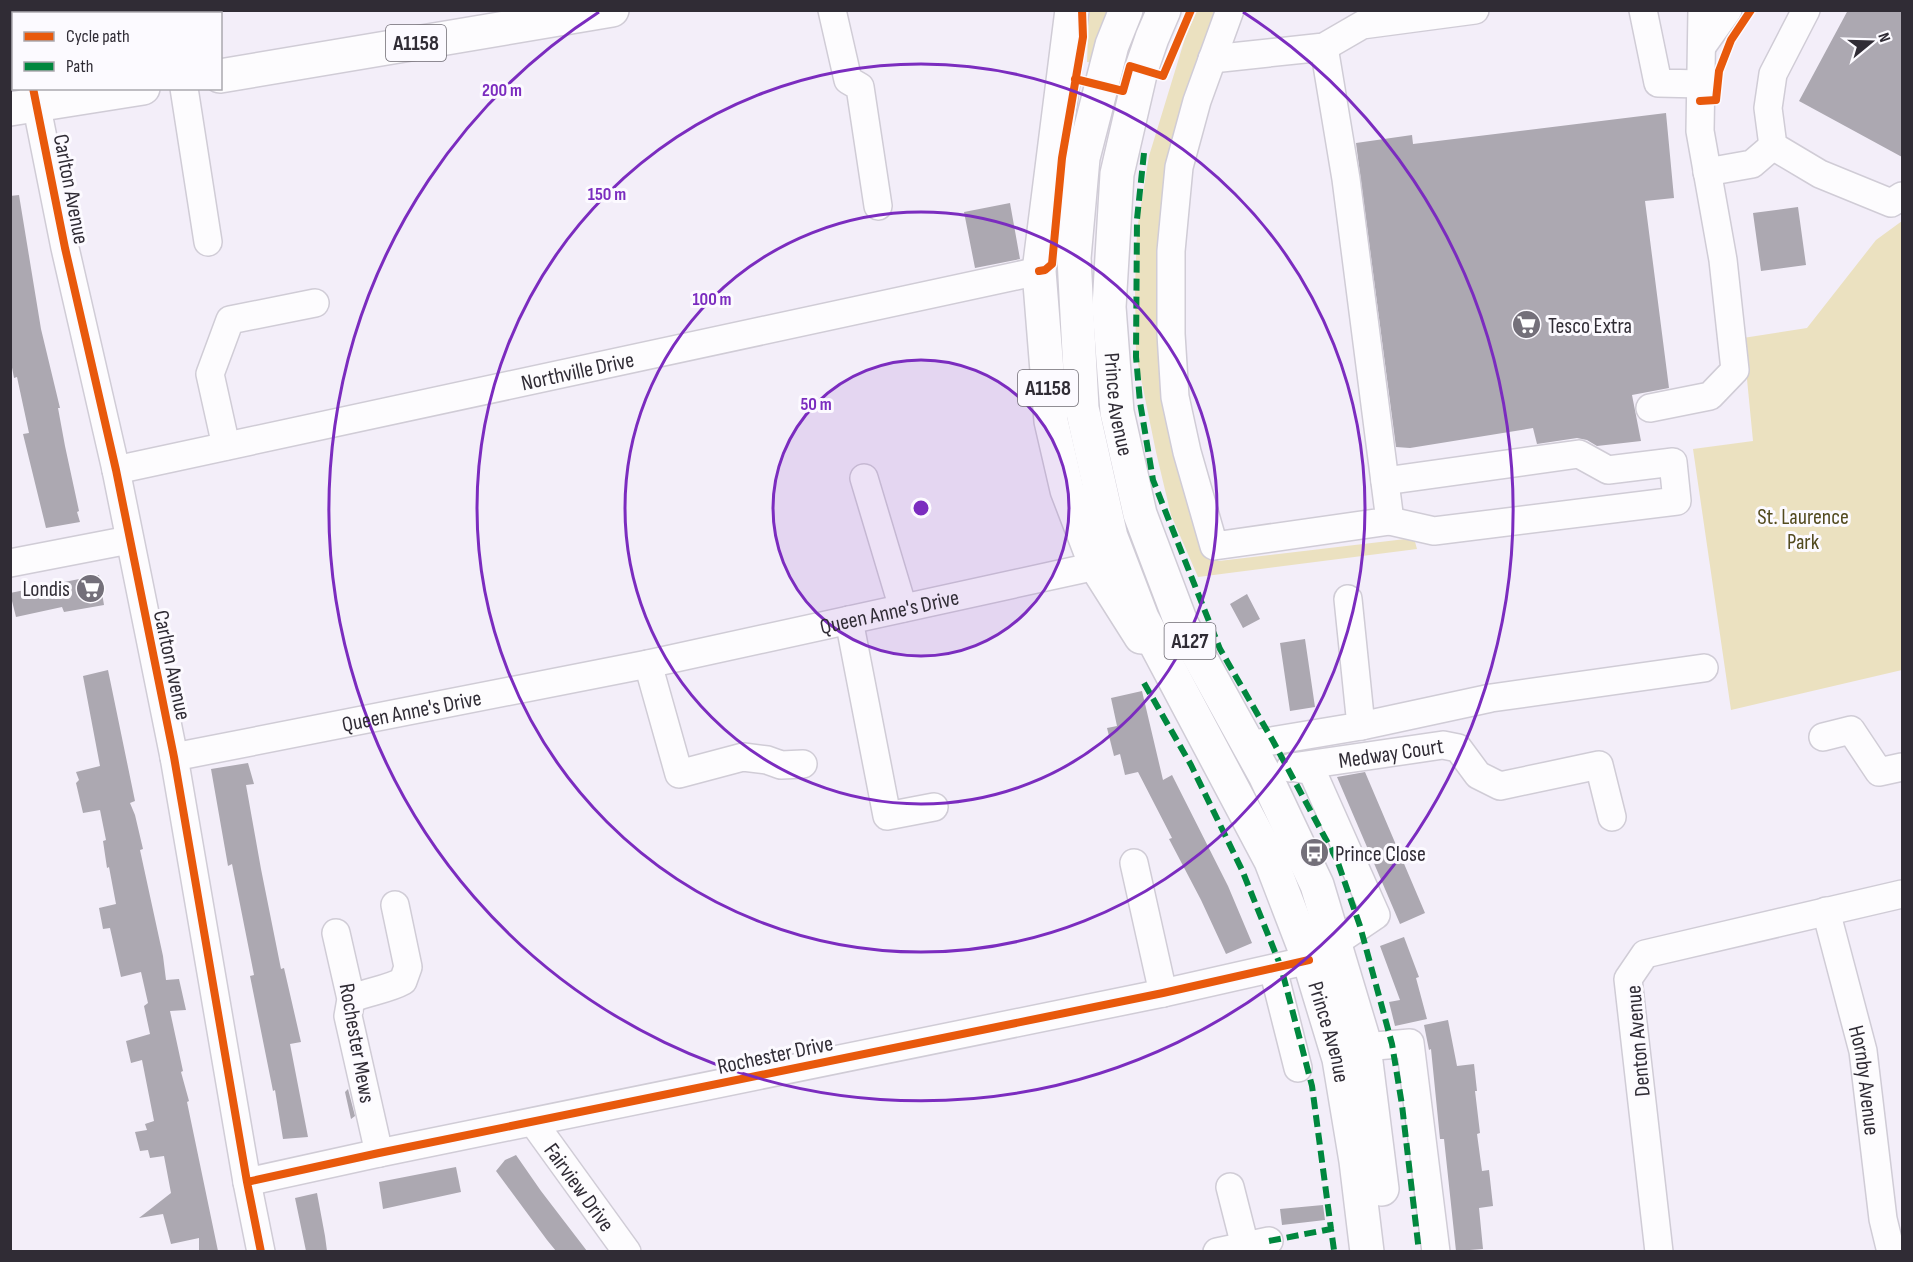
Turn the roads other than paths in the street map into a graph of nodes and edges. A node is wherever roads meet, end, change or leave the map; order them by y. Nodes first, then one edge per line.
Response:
1 (612, 10) edge
2 (832, 10) edge
3 (1072, 10) edge
4 (1126, 10) edge
5 (1164, 10) edge
6 (1230, 10) edge
7 (1476, 10) edge
8 (1643, 10) edge
9 (1702, 10) edge
10 (1728, 10) edge
11 (1806, 10) edge
12 (1703, 45) junction
13 (1324, 47) junction
14 (1212, 59) junction
15 (222, 76) edge
16 (1701, 84) junction
17 (125, 90) edge
18 (183, 90) edge
19 (27, 101) edge
20 (1773, 146) junction
21 (1707, 172) junction
22 (1902, 196) edge
23 (878, 206) dead end
24 (208, 242) dead end
25 (1039, 271) junction
26 (315, 303) dead end
27 (1650, 408) dead end
28 (226, 446) junction
29 (117, 470) junction
30 (864, 478) dead end
31 (1385, 481) junction
32 (1390, 521) junction
33 (129, 540) junction
34 (10, 563) edge
35 (1096, 566) junction
36 (1348, 598) dead end
37 (903, 609) junction
38 (849, 620) junction
39 (648, 664) junction
40 (1704, 668) dead end
41 (1361, 726) junction
42 (1202, 729) junction
43 (1823, 737) dead end
44 (1248, 745) junction
45 (174, 758) junction
46 (803, 764) dead end
47 (1902, 767) edge
48 (1279, 771) junction
49 (934, 807) dead end
50 (1612, 817) dead end
51 (1134, 863) dead end
52 (1902, 894) edge
53 (395, 905) dead end
54 (1826, 911) junction
55 (336, 933) dead end
56 (1335, 942) junction
57 (1309, 960) junction
58 (1273, 969) junction
59 (1163, 993) junction
60 (351, 999) junction
61 (1364, 1047) junction
62 (1298, 1068) dead end
63 (533, 1122) junction
64 (380, 1153) junction
65 (247, 1182) junction
66 (1230, 1187) dead end
67 (1242, 1247) edge
68 (261, 1251) edge
69 (627, 1251) edge
70 (1367, 1251) edge
71 (1390, 1251) edge
72 (1436, 1251) edge
73 (1659, 1251) edge
74 (1891, 1251) edge

1 - 15 main road, A1158
2 - 23 street
3 - 25 main road, Prince Avenue / A1158
4 - 42 main road, Prince Avenue / A127
5 - 44 main road, Prince Avenue / A127
6 - 14 street
7 - 13 street
8 - 16 street
9 - 12 street
10 - 12 street
11 - 20 street
12 - 16 street
13 - 14 street
13 - 31 street
14 - 32 street
16 - 21 street
17 - 19 main road
18 - 24 street
19 - 29 street, Carlton Avenue
20 - 21 street
20 - 22 street
21 - 27 street
25 - 28 street, Northville Drive
25 - 35 main road, Prince Avenue / A1158
26 - 28 street
28 - 29 street, Northville Drive
29 - 33 street, Carlton Avenue
30 - 37 street
31 - 32 street
31 - 32 street
33 - 34 street
33 - 45 street, Carlton Avenue
35 - 37 street, Queen Anne's Drive
35 - 42 main road, Prince Avenue / A1158
36 - 41 street
37 - 38 street, Queen Anne's Drive
38 - 39 street, Queen Anne's Drive
38 - 49 street
39 - 45 street, Queen Anne's Drive
39 - 46 street
40 - 41 street
41 - 44 street
42 - 57 main road, Prince Avenue / A127
43 - 47 street
44 - 48 main road, Prince Avenue / A127
45 - 65 street, Carlton Avenue
48 - 50 street, Medway Court
48 - 56 main road, Prince Avenue / A127
48 - 56 street, Prince Avenue
51 - 59 street
52 - 54 street, Denton Avenue
53 - 60 street
54 - 73 street, Denton Avenue
54 - 74 street, Hornby Avenue
55 - 60 street, Rochester Mews
56 - 61 main road, Prince Avenue / A127
57 - 58 street, Rochester Drive
57 - 70 main road, Prince Avenue / A127
58 - 59 street, Rochester Drive
58 - 62 street
59 - 63 street, Rochester Drive
60 - 64 street, Rochester Mews
61 - 71 main road, Prince Avenue / A127
61 - 72 street, Prince Avenue
63 - 64 street, Rochester Drive
63 - 69 street, Fairview Drive
64 - 65 street, Rochester Drive
65 - 68 street, Carlton Avenue
66 - 67 street

